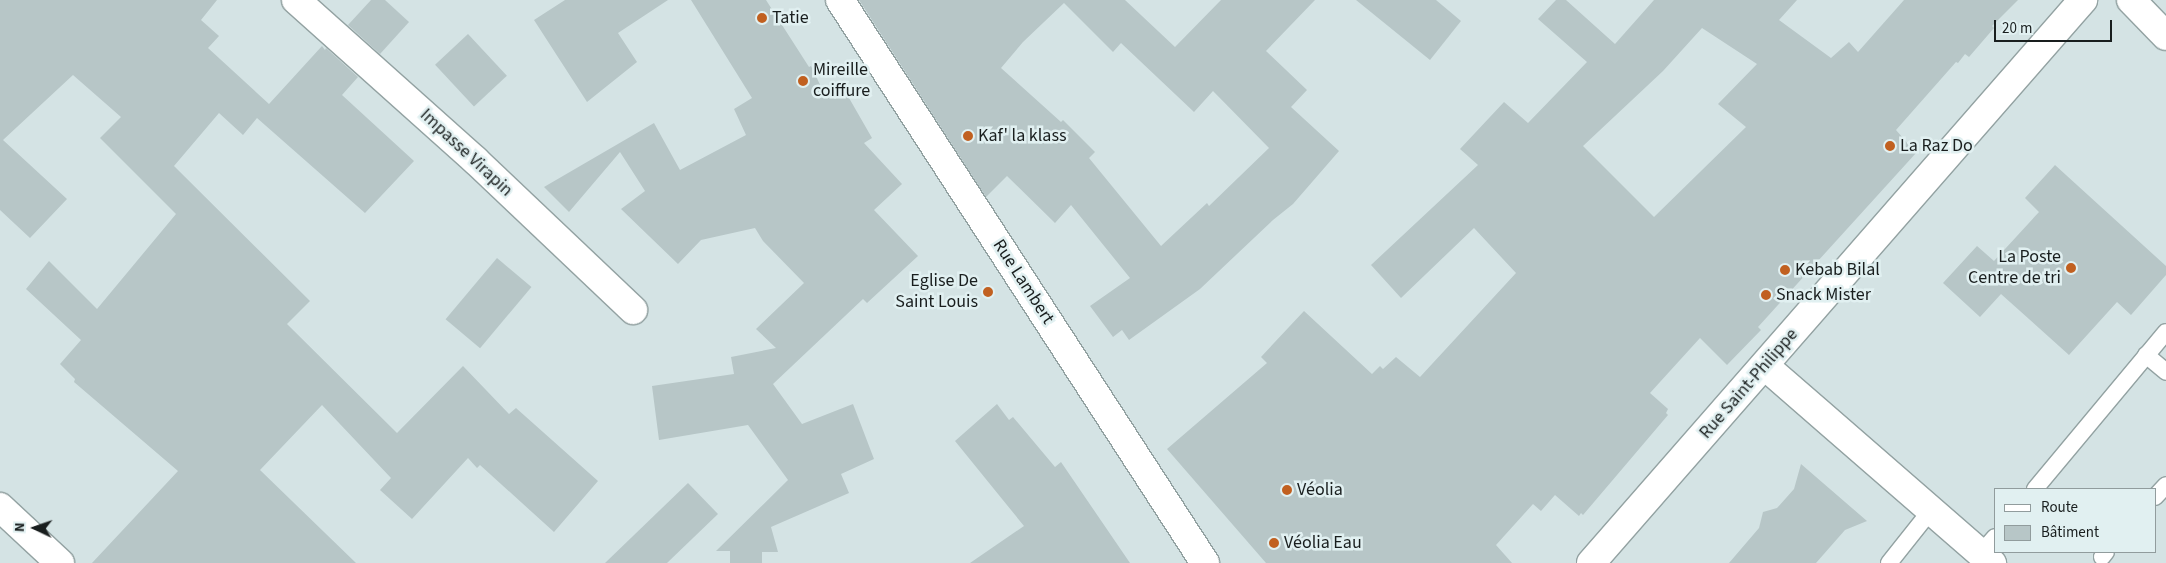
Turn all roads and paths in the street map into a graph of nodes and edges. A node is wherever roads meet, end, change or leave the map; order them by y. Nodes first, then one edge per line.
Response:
1 (296, 0) edge
2 (840, 0) edge
3 (2083, 0) edge
4 (2131, 0) edge
5 (2166, 36) edge
6 (633, 310) dead end
7 (2166, 332) edge
8 (2146, 355) junction
9 (1765, 366) junction
10 (2166, 372) edge
11 (2166, 485) edge
12 (2036, 488) edge
13 (2156, 496) edge
14 (0, 507) edge
15 (1932, 509) junction
16 (1989, 551) edge
17 (60, 563) edge
18 (1205, 563) edge
19 (1591, 563) edge
20 (1889, 563) edge

1 - 6 street, Impasse Virapin
2 - 18 street, Rue Lambert
3 - 9 street, Rue Saint-Philippe
4 - 5 street
7 - 8 lane
8 - 10 lane
8 - 12 lane
9 - 15 street
9 - 19 street, Rue Saint-Philippe
11 - 13 lane
14 - 17 street
15 - 16 street
15 - 20 lane

